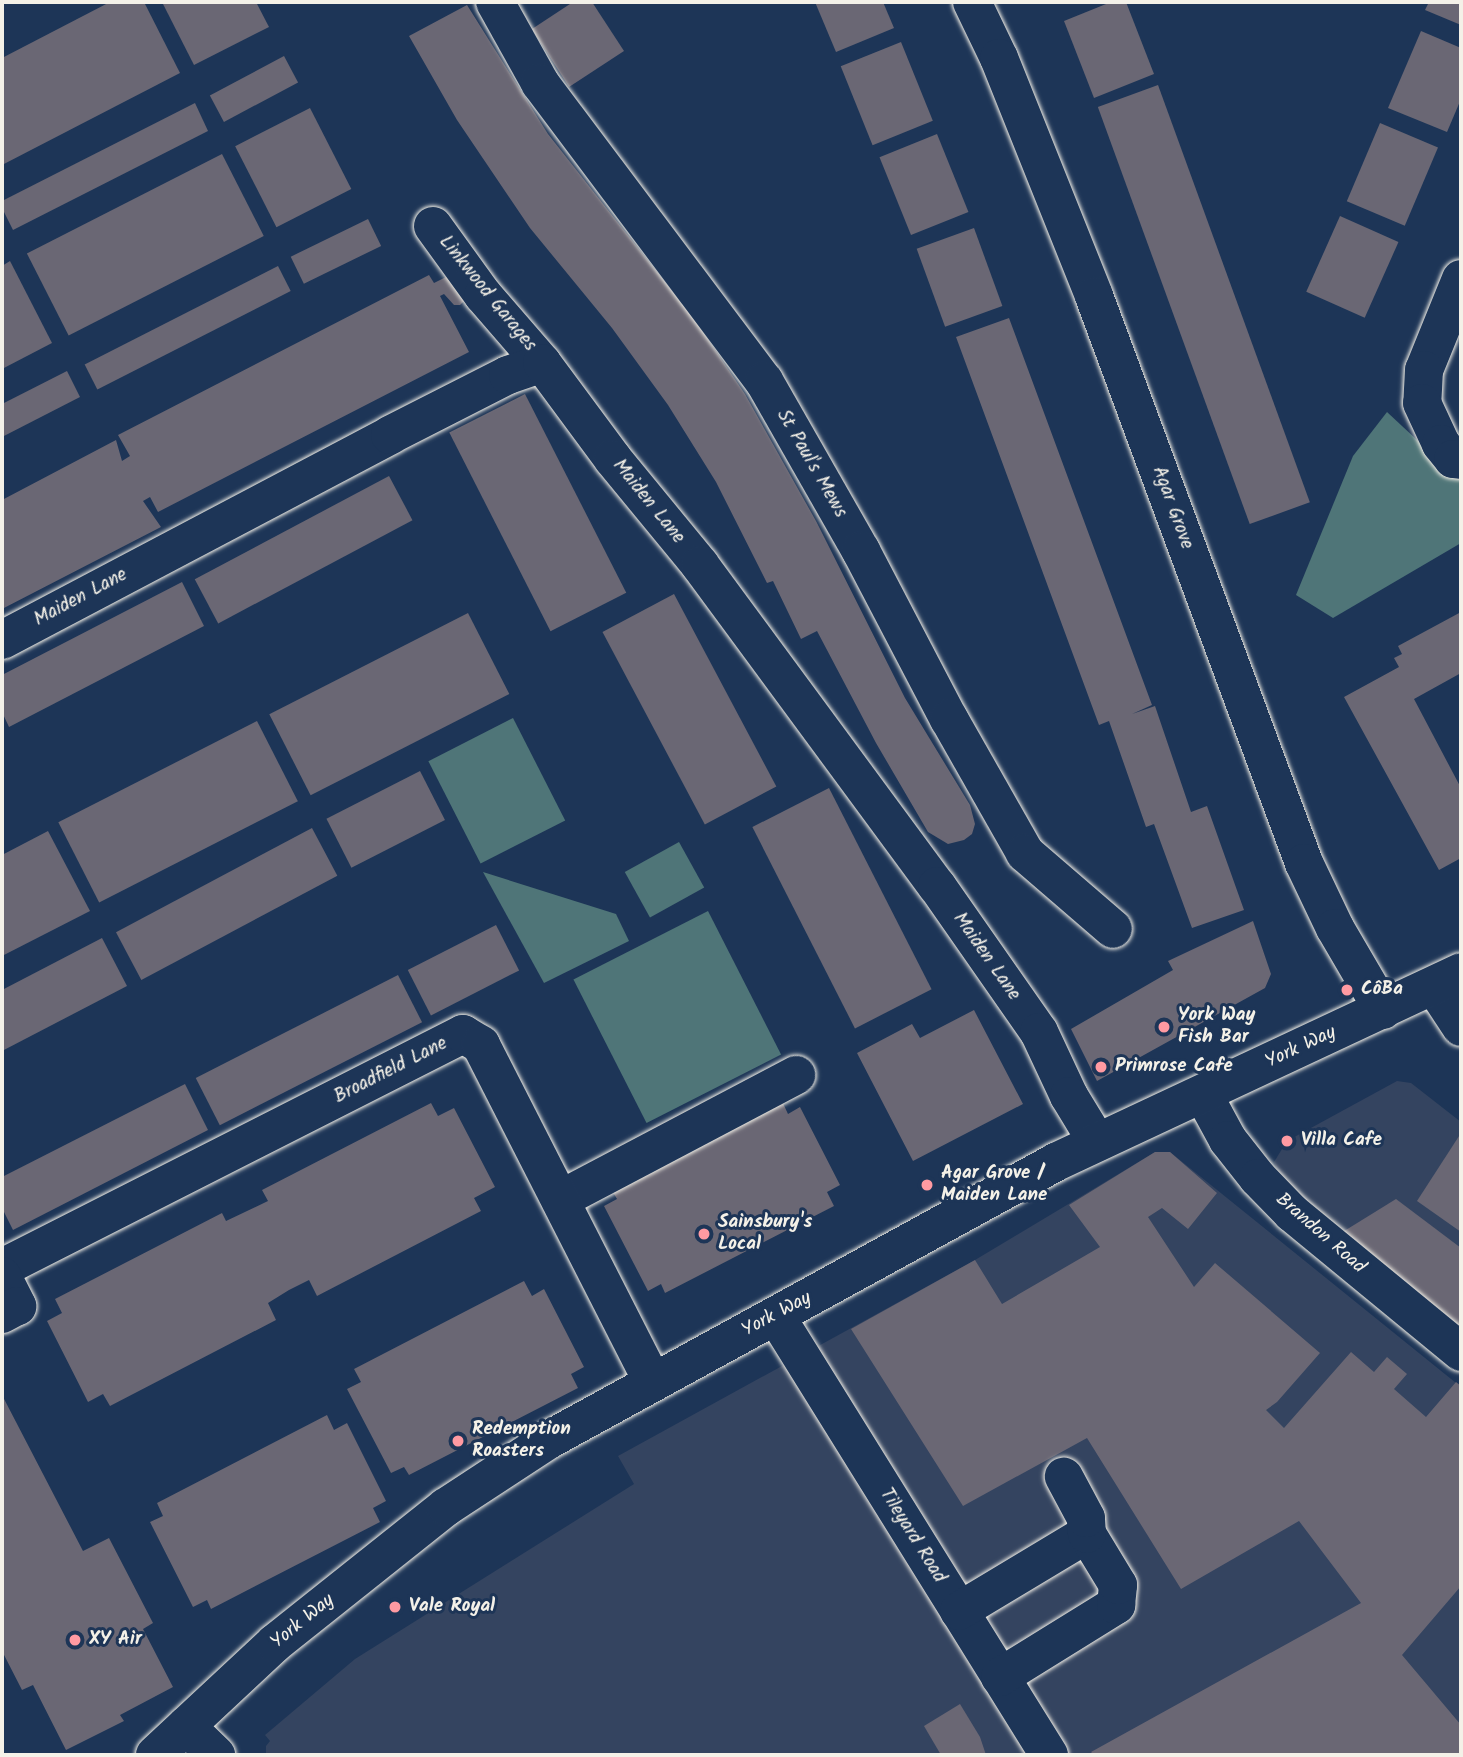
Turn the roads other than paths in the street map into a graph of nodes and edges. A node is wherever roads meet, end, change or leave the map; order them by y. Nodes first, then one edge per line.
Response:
1 (495, 2) edge
2 (972, 2) edge
3 (433, 226) dead end
4 (1461, 279) edge
5 (542, 362) junction
6 (1451, 452) edge
7 (2, 640) edge
8 (1113, 929) dead end
9 (1448, 979) edge
10 (1383, 1010) junction
11 (1461, 1027) edge
12 (796, 1075) dead end
13 (1203, 1094) junction
14 (1097, 1142) junction
15 (561, 1199) junction
16 (2, 1268) edge
17 (776, 1316) junction
18 (1461, 1352) edge
19 (652, 1381) junction
20 (1064, 1477) dead end
21 (1087, 1534) junction
22 (959, 1611) junction
23 (1000, 1676) junction
24 (186, 1726) junction
25 (155, 1755) edge
26 (216, 1755) edge
27 (1049, 1755) edge

1 - 8 street, St Paul's Mews
2 - 10 street, Agar Grove
3 - 5 street, Linkwood Garages
4 - 6 street
5 - 7 street, Maiden Lane
5 - 14 street, Maiden Lane
9 - 10 street, York Way
9 - 11 street
10 - 13 street, York Way
12 - 15 street
13 - 14 street, York Way
13 - 18 street, Brandon Road
14 - 17 street, York Way
15 - 16 street, Broadfield Lane
15 - 19 street, Broadfield Lane
17 - 19 street, York Way
17 - 22 street, Tileyard Road
19 - 24 street, York Way
20 - 21 street
21 - 22 street
21 - 23 street
22 - 23 street, Tileyard Road
23 - 27 street, Tileyard Road
24 - 25 street, York Way
24 - 26 street

